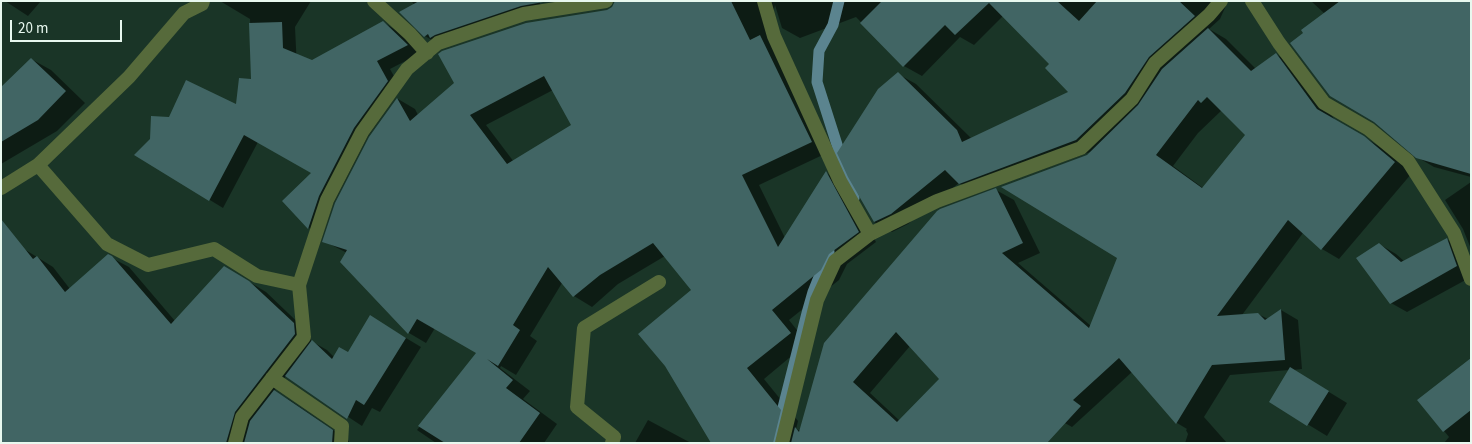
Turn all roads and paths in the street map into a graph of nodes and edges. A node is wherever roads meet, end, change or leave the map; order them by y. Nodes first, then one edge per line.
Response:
1 (203, 1) edge
2 (374, 1) edge
3 (606, 1) edge
4 (764, 1) edge
5 (1221, 1) edge
6 (1252, 1) edge
7 (427, 52) junction
8 (38, 165) junction
9 (1, 188) edge
10 (870, 234) junction
11 (1471, 279) edge
12 (659, 282) dead end
13 (299, 285) junction
14 (272, 378) junction
15 (235, 443) edge
16 (341, 443) edge
17 (612, 443) edge
18 (782, 443) edge

1 - 8 street
2 - 7 street
3 - 7 street
4 - 10 street
5 - 10 street
6 - 11 street
7 - 13 street
8 - 9 street
8 - 13 street
10 - 18 street
12 - 17 street
13 - 14 street
14 - 15 street
14 - 16 street

